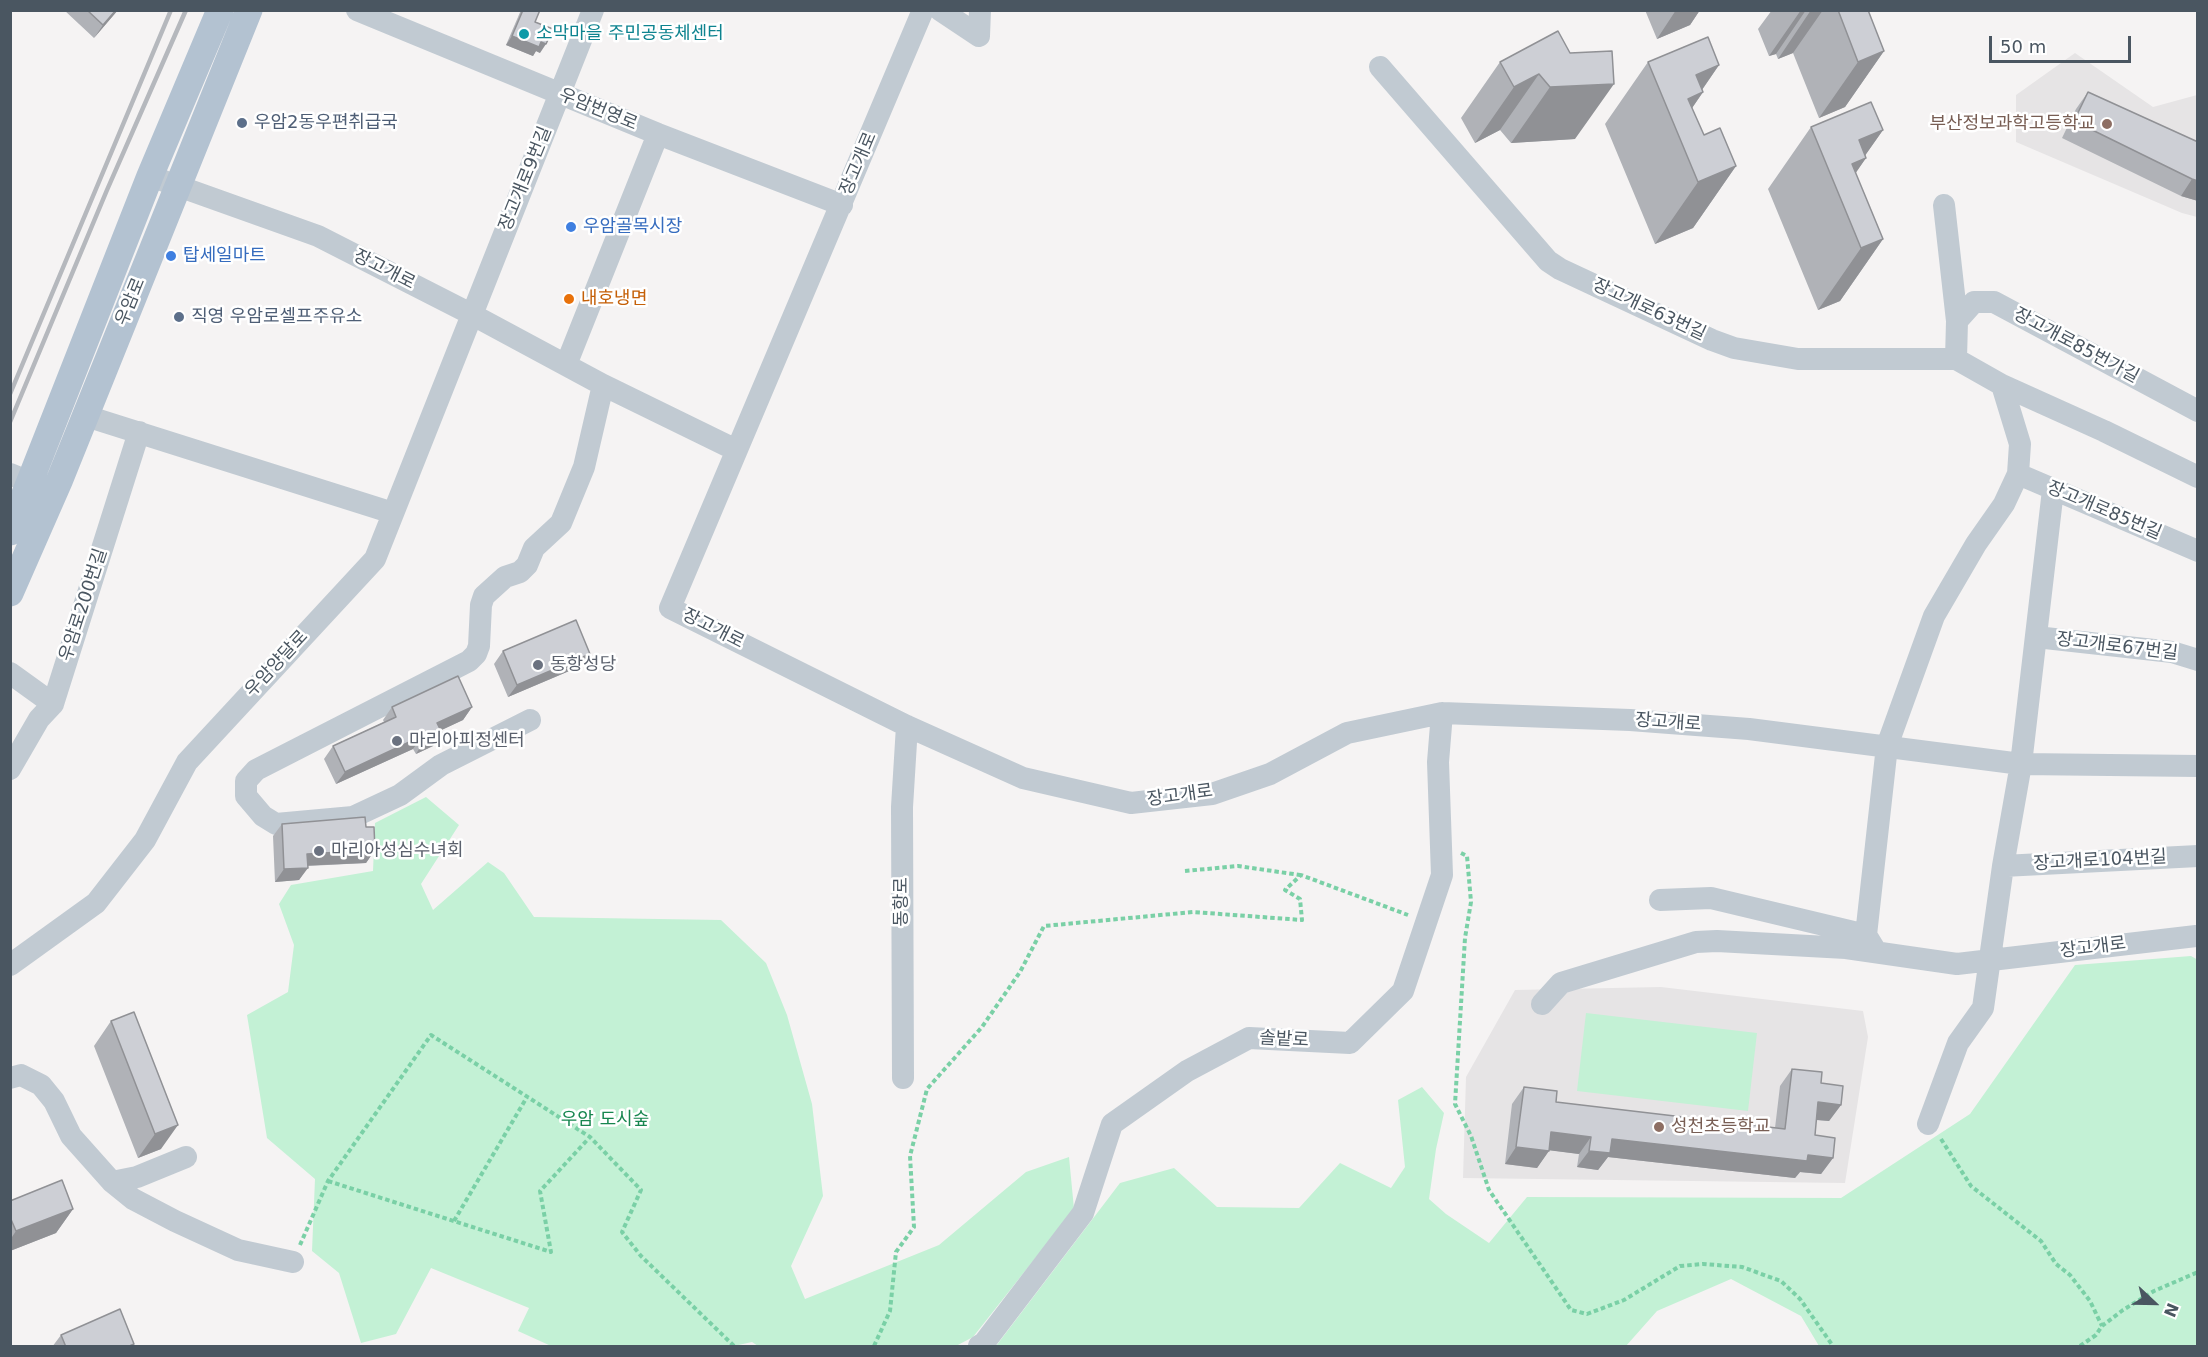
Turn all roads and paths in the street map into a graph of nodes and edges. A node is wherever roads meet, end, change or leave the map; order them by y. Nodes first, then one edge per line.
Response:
1 (220, 10) edge
2 (249, 10) edge
3 (357, 10) edge
4 (592, 10) edge
5 (923, 10) edge
6 (940, 10) edge
7 (980, 10) edge
8 (1380, 67) dead end
9 (560, 94) junction
10 (658, 134) junction
11 (150, 176) junction
12 (178, 187) junction
13 (842, 205) junction
14 (1944, 205) dead end
15 (471, 314) junction
16 (1957, 321) junction
17 (1956, 359) junction
18 (566, 365) junction
19 (603, 385) junction
20 (2002, 385) junction
21 (2198, 411) edge
22 (86, 416) junction
23 (139, 432) junction
24 (736, 450) junction
25 (2018, 474) junction
26 (2198, 477) edge
27 (32, 483) edge
28 (2053, 490) junction
29 (393, 513) junction
30 (10, 531) edge
31 (2195, 544) edge
32 (10, 593) edge
33 (2036, 637) junction
34 (2198, 660) edge
35 (10, 673) edge
36 (53, 704) junction
37 (1442, 713) junction
38 (530, 720) dead end
39 (907, 726) junction
40 (1887, 746) junction
41 (2021, 764) junction
42 (2198, 766) edge
43 (10, 769) edge
44 (1441, 836) junction
45 (2198, 856) edge
46 (2003, 866) junction
47 (1185, 871) dead end
48 (1301, 875) junction
49 (1660, 900) dead end
50 (1426, 922) junction
51 (2196, 936) dead end
52 (1871, 944) junction
53 (1990, 960) junction
54 (10, 965) edge
55 (1542, 1004) dead end
56 (10, 1078) edge
57 (903, 1078) dead end
58 (527, 1097) junction
59 (1928, 1125) joint
60 (590, 1137) junction
61 (186, 1157) dead end
62 (328, 1181) junction
63 (112, 1182) junction
64 (454, 1221) junction
65 (293, 1262) joint
66 (2198, 1272) edge
67 (2102, 1326) junction
68 (734, 1347) edge
69 (874, 1347) edge
70 (979, 1347) edge
71 (1833, 1347) edge
72 (2080, 1347) edge

1 - 11 main road, 우암로
2 - 12 main road, 우암로
3 - 9 street, 우암번영로
4 - 9 street, 장고개로9번길
5 - 13 street, 장고개로
6 - 7 street
8 - 17 street, 장고개로63번길
9 - 10 street, 우암번영로
9 - 15 street, 장고개로9번길
10 - 13 street, 우암번영로
10 - 18 street
11 - 12 street, 장고개로
11 - 27 main road, 우암로
12 - 15 street, 장고개로
12 - 22 main road, 우암로
13 - 24 street, 장고개로
14 - 16 street
15 - 18 street, 장고개로
15 - 29 street, 우암양달로
16 - 17 street
16 - 21 street, 장고개로85번가길
17 - 20 street, 장고개로63번길
18 - 19 street, 장고개로
19 - 24 street, 장고개로
19 - 38 street
20 - 25 street
20 - 26 street, 장고개로63번길
22 - 23 street
22 - 27 main road, 우암로
23 - 29 street
23 - 36 street, 우암로200번길
24 - 39 street, 장고개로
25 - 28 street, 장고개로85번길
25 - 40 street
27 - 30 main road, 우암로
27 - 32 main road, 우암로
28 - 31 street, 장고개로85번길
28 - 33 street, 장고개로67번길
29 - 54 street, 우암양달로
33 - 34 street, 장고개로67번길
33 - 41 street, 장고개로67번길
35 - 36 street
36 - 43 street, 우암로200번길
37 - 39 street, 장고개로
37 - 40 street, 장고개로
37 - 44 street, 솔밭로
39 - 57 street, 동항로
40 - 41 street, 장고개로
40 - 52 street
41 - 42 street, 장고개로
41 - 46 street
44 - 50 street, 솔밭로
44 - 71 path
45 - 46 street, 장고개로104번길
46 - 53 street
47 - 48 path
48 - 50 path
48 - 69 path
49 - 52 street
50 - 70 street, 솔밭로
51 - 53 street, 장고개로
52 - 53 street, 장고개로
52 - 55 street, 장고개로
53 - 59 street
56 - 63 street
58 - 60 path
58 - 62 path
58 - 64 path
59 - 67 path
60 - 64 path
60 - 68 path
61 - 63 street
62 - 64 path
62 - 65 path
63 - 65 street
66 - 67 path
67 - 72 path

